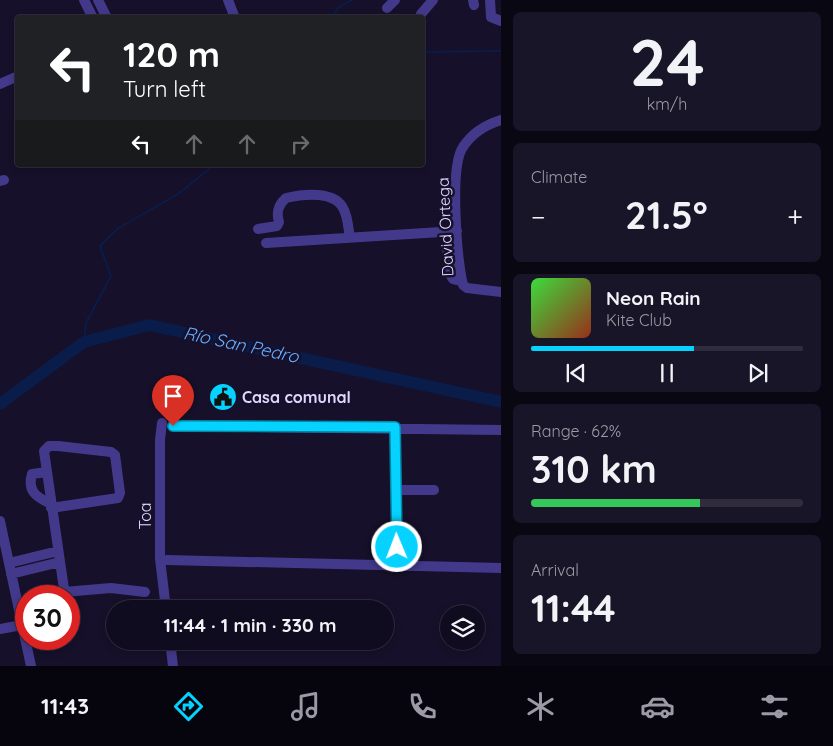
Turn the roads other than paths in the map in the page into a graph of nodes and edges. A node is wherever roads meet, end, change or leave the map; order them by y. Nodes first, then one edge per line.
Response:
1 (84, 0) edge
2 (98, 0) edge
3 (228, 0) edge
4 (395, 0) edge
5 (433, 0) edge
6 (490, 0) edge
7 (387, 8) dead end
8 (421, 14) dead end
9 (92, 15) edge
10 (106, 15) edge
11 (234, 15) edge
12 (500, 21) edge
13 (15, 77) edge
14 (0, 84) edge
15 (500, 120) edge
16 (258, 229) dead end
17 (458, 231) junction
18 (350, 237) junction
19 (266, 243) dead end
20 (447, 250) dead end
21 (462, 282) junction
22 (500, 292) edge
23 (162, 423) dead end
24 (173, 426) dead end
25 (395, 427) junction
26 (500, 430) edge
27 (46, 472) junction
28 (396, 490) junction
29 (434, 490) dead end
30 (51, 506) junction
31 (0, 521) edge
32 (58, 551) junction
33 (168, 560) dead end
34 (60, 562) junction
35 (9, 563) junction
36 (397, 566) junction
37 (500, 568) edge
38 (11, 574) junction
39 (64, 585) edge
40 (80, 592) edge
41 (145, 592) dead end
42 (15, 593) edge
43 (165, 600) edge
44 (15, 626) edge
45 (0, 629) edge
46 (27, 650) edge
47 (171, 650) edge
48 (31, 666) edge
49 (173, 666) edge

1 - 9 street
2 - 10 street
3 - 11 street
4 - 7 street
5 - 8 street
6 - 12 street
13 - 14 street
15 - 17 street, David Ortega
16 - 18 street
17 - 18 street
17 - 21 street, David Ortega
18 - 19 street
20 - 21 street
21 - 22 street, David Ortega
23 - 43 street, Toa
24 - 25 street
25 - 26 street
25 - 28 street
27 - 30 street
27 - 30 street
27 - 30 street
28 - 29 street
28 - 36 street
30 - 32 street
31 - 35 street
32 - 34 street
32 - 35 street
33 - 36 street
34 - 38 street
34 - 39 street
35 - 38 street
36 - 37 street
38 - 42 street
40 - 41 street
44 - 45 street
46 - 48 street
47 - 49 street

